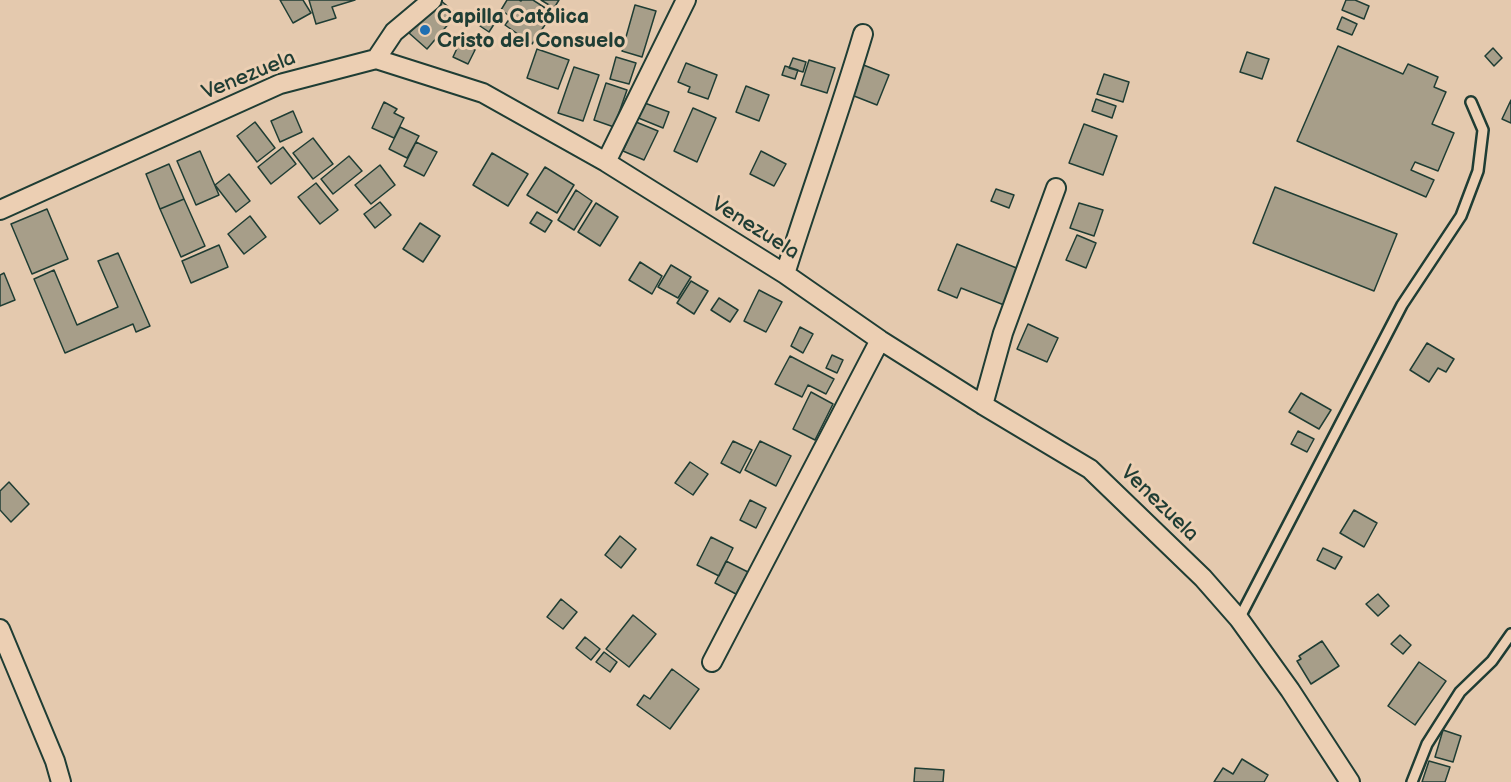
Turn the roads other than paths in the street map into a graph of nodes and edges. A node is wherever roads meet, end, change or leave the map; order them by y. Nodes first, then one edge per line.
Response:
1 (432, 0) edge
2 (686, 0) edge
3 (862, 34) dead end
4 (376, 59) junction
5 (1471, 102) dead end
6 (606, 162) junction
7 (1056, 188) dead end
8 (0, 210) edge
9 (785, 274) junction
10 (880, 340) junction
11 (982, 405) junction
12 (1239, 619) junction
13 (0, 629) edge
14 (1511, 634) edge
15 (712, 662) dead end
16 (61, 782) edge
17 (1350, 782) edge
18 (1412, 782) edge

1 - 4 street
2 - 6 street
3 - 9 street
4 - 6 street, Venezuela
4 - 8 street, Venezuela
5 - 12 lane
6 - 9 street, Venezuela
7 - 11 street
9 - 10 street, Venezuela
10 - 11 street, Venezuela
10 - 15 street
11 - 12 street, Venezuela
12 - 17 street, Venezuela
13 - 16 street
14 - 18 lane

